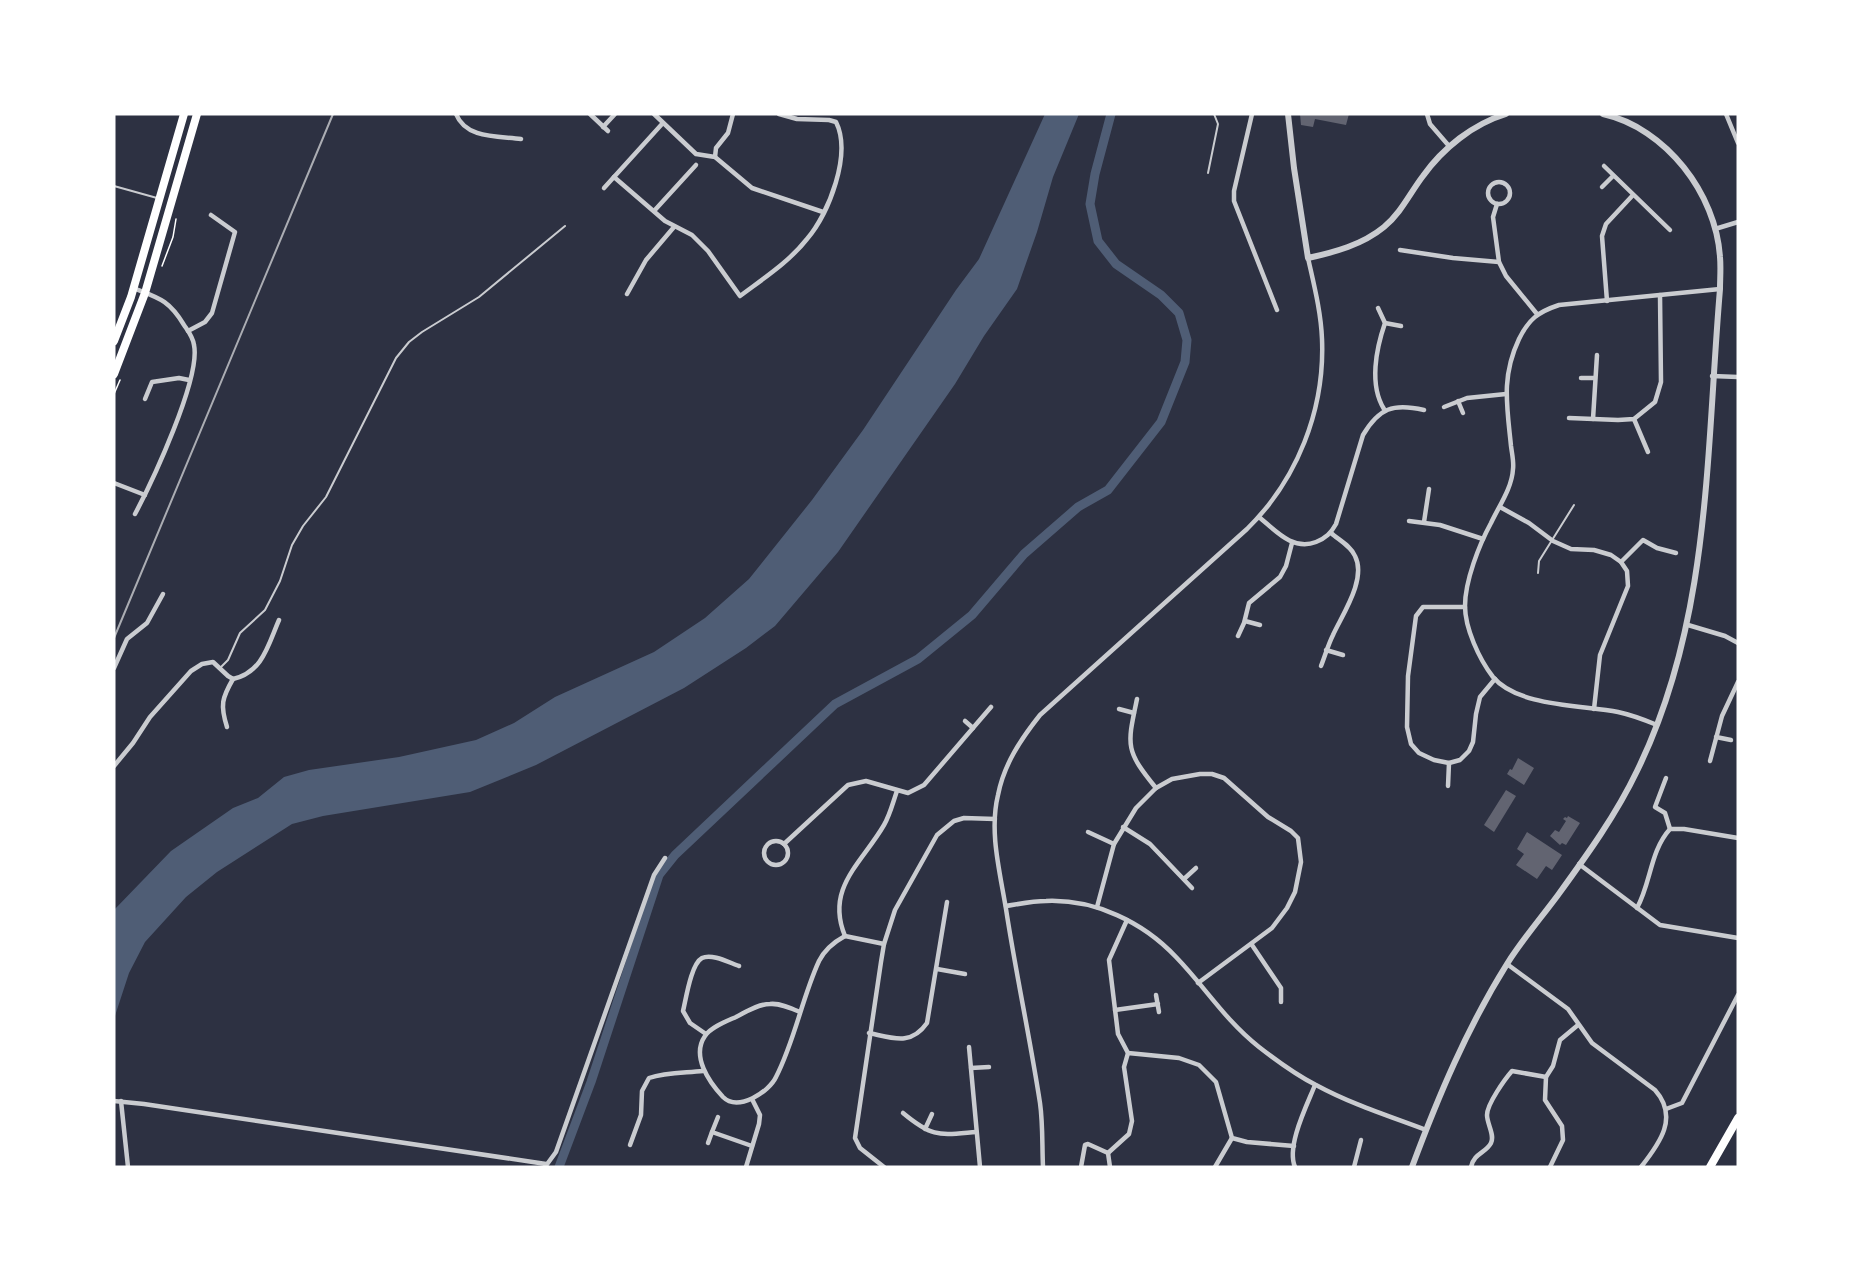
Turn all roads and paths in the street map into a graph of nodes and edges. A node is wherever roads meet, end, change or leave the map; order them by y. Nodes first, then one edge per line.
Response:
1 (183, 114) edge
2 (196, 114) edge
3 (456, 114) edge
4 (590, 114) edge
5 (615, 114) edge
6 (654, 114) edge
7 (733, 114) edge
8 (779, 114) edge
9 (1214, 114) edge
10 (1252, 114) edge
11 (1288, 114) edge
12 (1427, 114) edge
13 (1506, 114) edge
14 (1603, 114) edge
15 (1726, 114) edge
16 (662, 124) junction
17 (603, 127) junction
18 (608, 131) dead end
19 (521, 139) dead end
20 (1738, 143) edge
21 (1449, 146) junction
22 (715, 157) junction
23 (696, 165) dead end
24 (1604, 166) dead end
25 (1208, 173) dead end
26 (1613, 176) junction
27 (614, 177) junction
28 (114, 186) edge
29 (1602, 187) dead end
30 (604, 188) dead end
31 (1633, 195) junction
32 (159, 199) junction
33 (1497, 204) junction
34 (654, 212) junction
35 (823, 212) junction
36 (211, 215) dead end
37 (1738, 222) edge
38 (566, 226) dead end
39 (674, 227) junction
40 (1715, 229) junction
41 (1670, 230) dead end
42 (1400, 250) dead end
43 (1308, 258) junction
44 (1499, 262) junction
45 (133, 288) junction
46 (1720, 290) junction
47 (145, 293) junction
48 (627, 294) dead end
49 (1660, 295) junction
50 (1607, 301) junction
51 (1378, 308) dead end
52 (1277, 310) dead end
53 (1537, 314) junction
54 (1385, 323) junction
55 (1401, 326) dead end
56 (188, 331) junction
57 (114, 342) edge
58 (1597, 355) dead end
59 (114, 374) edge
60 (1712, 376) junction
61 (1738, 377) edge
62 (1581, 378) dead end
63 (1595, 378) junction
64 (189, 380) junction
65 (1506, 394) junction
66 (145, 399) dead end
67 (1458, 401) junction
68 (1444, 407) dead end
69 (1384, 409) junction
70 (1424, 410) dead end
71 (1463, 413) dead end
72 (1569, 418) dead end
73 (1593, 419) junction
74 (1634, 419) junction
75 (1648, 452) dead end
76 (114, 483) edge
77 (1429, 489) dead end
78 (145, 495) junction
79 (1574, 505) dead end
80 (1500, 507) junction
81 (135, 514) dead end
82 (1259, 517) junction
83 (1408, 521) dead end
84 (1424, 522) junction
85 (1331, 533) junction
86 (1483, 539) junction
87 (1553, 541) junction
88 (1292, 543) junction
89 (1676, 553) dead end
90 (1621, 562) junction
91 (1538, 573) dead end
92 (163, 594) dead end
93 (1465, 607) junction
94 (279, 620) dead end
95 (1245, 621) junction
96 (1260, 625) dead end
97 (1688, 625) junction
98 (1738, 633) edge
99 (1238, 636) dead end
100 (1736, 642) edge
101 (1326, 650) junction
102 (1342, 655) dead end
103 (1321, 666) dead end
104 (114, 668) edge
105 (220, 668) junction
106 (233, 679) junction
107 (1495, 680) junction
108 (1738, 682) edge
109 (1137, 699) dead end
110 (991, 707) dead end
111 (1119, 709) dead end
112 (1594, 709) junction
113 (1134, 713) junction
114 (965, 721) dead end
115 (1657, 725) junction
116 (227, 726) dead end
117 (973, 728) junction
118 (1716, 737) junction
119 (1731, 740) dead end
120 (1710, 761) dead end
121 (1449, 763) junction
122 (114, 766) edge
123 (1666, 778) dead end
124 (1448, 786) dead end
125 (1156, 788) junction
126 (897, 790) junction
127 (995, 819) junction
128 (1123, 827) junction
129 (1670, 829) junction
130 (1088, 832) dead end
131 (1738, 838) edge
132 (784, 844) junction
133 (1114, 844) junction
134 (665, 858) dead end
135 (1579, 864) junction
136 (1196, 868) dead end
137 (1184, 879) junction
138 (1192, 888) dead end
139 (947, 902) dead end
140 (1006, 906) junction
141 (1096, 907) junction
142 (1637, 908) junction
143 (1127, 920) junction
144 (845, 936) junction
145 (1738, 939) edge
146 (884, 944) junction
147 (1252, 945) junction
148 (1507, 964) junction
149 (739, 966) dead end
150 (937, 969) junction
151 (965, 974) dead end
152 (1198, 984) junction
153 (1738, 994) edge
154 (1156, 995) dead end
155 (1281, 1002) dead end
156 (1158, 1004) junction
157 (1115, 1010) junction
158 (800, 1012) junction
159 (1159, 1012) dead end
160 (1578, 1025) junction
161 (869, 1033) junction
162 (705, 1034) junction
163 (969, 1047) dead end
164 (1128, 1053) junction
165 (989, 1067) dead end
166 (971, 1068) junction
167 (703, 1071) junction
168 (1546, 1077) junction
169 (1316, 1085) junction
170 (752, 1099) junction
171 (114, 1101) edge
172 (121, 1101) junction
173 (1666, 1109) junction
174 (903, 1113) dead end
175 (932, 1114) dead end
176 (718, 1117) dead end
177 (1738, 1118) edge
178 (925, 1129) junction
179 (1426, 1130) junction
180 (712, 1132) junction
181 (976, 1132) junction
182 (1232, 1138) junction
183 (1361, 1140) dead end
184 (708, 1143) dead end
185 (630, 1145) dead end
186 (752, 1146) junction
187 (1294, 1146) junction
188 (1108, 1153) junction
189 (545, 1165) edge
190 (128, 1167) edge
191 (746, 1167) edge
192 (884, 1167) edge
193 (980, 1167) edge
194 (1043, 1167) edge
195 (1081, 1167) edge
196 (1110, 1167) edge
197 (1215, 1167) edge
198 (1295, 1167) edge
199 (1354, 1167) edge
200 (1412, 1167) edge
201 (1471, 1167) edge
202 (1550, 1167) edge
203 (1641, 1167) edge
204 (1710, 1167) edge

1 - 32 main road
2 - 47 main road
3 - 19 street
4 - 17 street
5 - 17 street
6 - 16 street
7 - 22 street
8 - 35 street
9 - 25 lane
10 - 52 street
11 - 43 street
12 - 21 street
13 - 21 street
14 - 40 street
15 - 20 street
16 - 22 street
16 - 27 street
17 - 18 street
21 - 43 street
22 - 35 street
23 - 34 street
24 - 26 street
26 - 29 street
26 - 31 street
27 - 30 street
27 - 34 street
28 - 32 lane
31 - 41 street
31 - 50 street
32 - 45 main road
33 - 33 street
33 - 44 street
34 - 39 street
35 - 39 street
36 - 56 street
37 - 40 street
38 - 105 lane
39 - 48 street
40 - 46 street
42 - 44 street
43 - 82 street
44 - 53 street
45 - 47 street
45 - 57 main road
46 - 49 street
46 - 60 street
47 - 56 street
47 - 59 main road
49 - 50 street
49 - 74 street
50 - 53 street
51 - 54 street
53 - 65 street
54 - 55 street
54 - 69 street
56 - 64 street
58 - 63 street
60 - 61 street
60 - 97 street
62 - 63 street
63 - 73 street
64 - 66 street
64 - 78 street
65 - 67 street
65 - 80 street
67 - 68 street
67 - 71 street
69 - 70 street
69 - 85 street
72 - 73 street
73 - 74 street
74 - 75 street
76 - 78 street
77 - 84 street
78 - 81 street
79 - 87 lane
80 - 86 street
80 - 87 street
82 - 88 street
82 - 127 street
83 - 84 street
84 - 86 street
85 - 88 street
85 - 101 street
86 - 93 street
87 - 90 street
87 - 91 lane
88 - 95 street
89 - 90 street
90 - 112 street
92 - 104 street
93 - 107 street
93 - 121 street
94 - 106 street
95 - 96 street
95 - 99 street
97 - 100 street
97 - 115 street
98 - 100 street
101 - 102 street
101 - 103 street
105 - 106 street
105 - 122 street
106 - 116 street
107 - 112 street
107 - 121 street
108 - 118 street
109 - 113 street
110 - 117 street
111 - 113 street
112 - 115 street
113 - 125 street
114 - 117 street
115 - 135 street
117 - 126 street
118 - 119 street
118 - 120 street
121 - 124 street
123 - 129 street
125 - 128 street
125 - 147 street
126 - 132 street
126 - 144 street
127 - 140 street
127 - 146 street
128 - 133 street
128 - 137 street
129 - 131 street
129 - 142 street
130 - 133 street
132 - 132 street
133 - 141 street
134 - 189 street
135 - 142 street
135 - 148 street
136 - 137 street
137 - 138 street
139 - 150 street
140 - 141 street
140 - 194 street
141 - 143 street
142 - 145 street
143 - 152 street
143 - 157 street
144 - 146 street
144 - 158 street
146 - 161 street
147 - 152 street
147 - 155 street
148 - 160 street
148 - 179 street
149 - 162 street
150 - 151 street
150 - 161 street
152 - 169 street
153 - 173 street
154 - 156 street
156 - 157 street
156 - 159 street
157 - 164 street
158 - 162 street
158 - 170 street
160 - 168 street
160 - 173 street
161 - 192 street
162 - 167 street
163 - 166 street
164 - 182 street
164 - 188 street
165 - 166 street
166 - 181 street
167 - 170 street
167 - 185 street
168 - 201 street
168 - 202 street
169 - 179 street
169 - 187 street
170 - 186 street
171 - 172 street
172 - 189 street
172 - 190 street
173 - 203 street
174 - 178 street
175 - 178 street
176 - 180 street
177 - 204 main road
178 - 181 street
179 - 200 street
180 - 184 street
180 - 186 street
181 - 193 street
182 - 187 street
182 - 197 street
183 - 199 street
186 - 191 street
187 - 198 street
188 - 195 street
188 - 196 street

